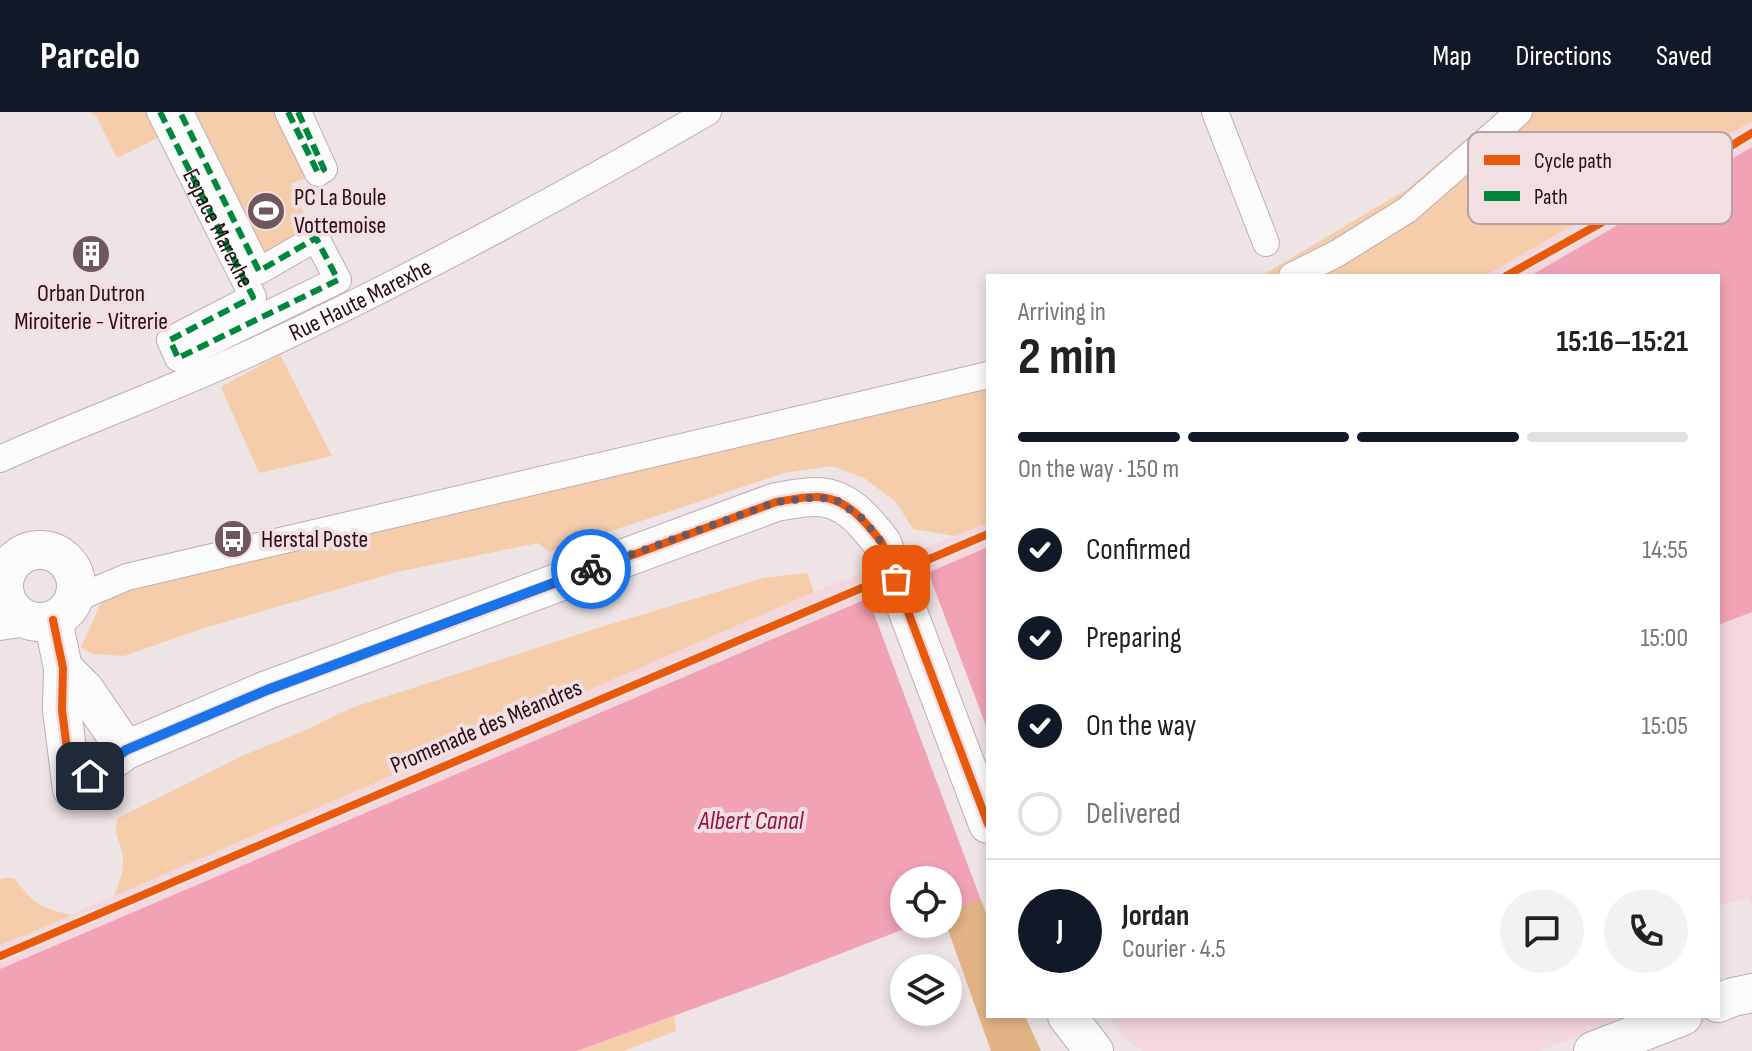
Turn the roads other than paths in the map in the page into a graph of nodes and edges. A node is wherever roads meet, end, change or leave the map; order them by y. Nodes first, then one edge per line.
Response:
1 (160, 112) edge
2 (180, 112) edge
3 (288, 112) edge
4 (298, 112) edge
5 (708, 112) edge
6 (1215, 112) edge
7 (1519, 112) edge
8 (1496, 132) edge
9 (1468, 157) edge
10 (1266, 243) dead end
11 (1296, 274) edge
12 (986, 375) edge
13 (0, 459) edge
14 (40, 617) edge
15 (63, 668) junction
16 (126, 750) junction
17 (986, 819) edge
18 (1752, 993) edge
19 (1720, 1002) edge
20 (1069, 1018) edge
21 (1678, 1018) edge
22 (1094, 1051) edge
23 (1593, 1051) edge

1 - 2 street, Espace Marexhe
3 - 4 street
5 - 13 street, Rue Haute Marexhe
6 - 10 street
7 - 8 street
9 - 11 street
12 - 14 street
14 - 15 street
15 - 16 street
15 - 16 street
16 - 17 street
18 - 19 street
20 - 22 street
21 - 23 street

